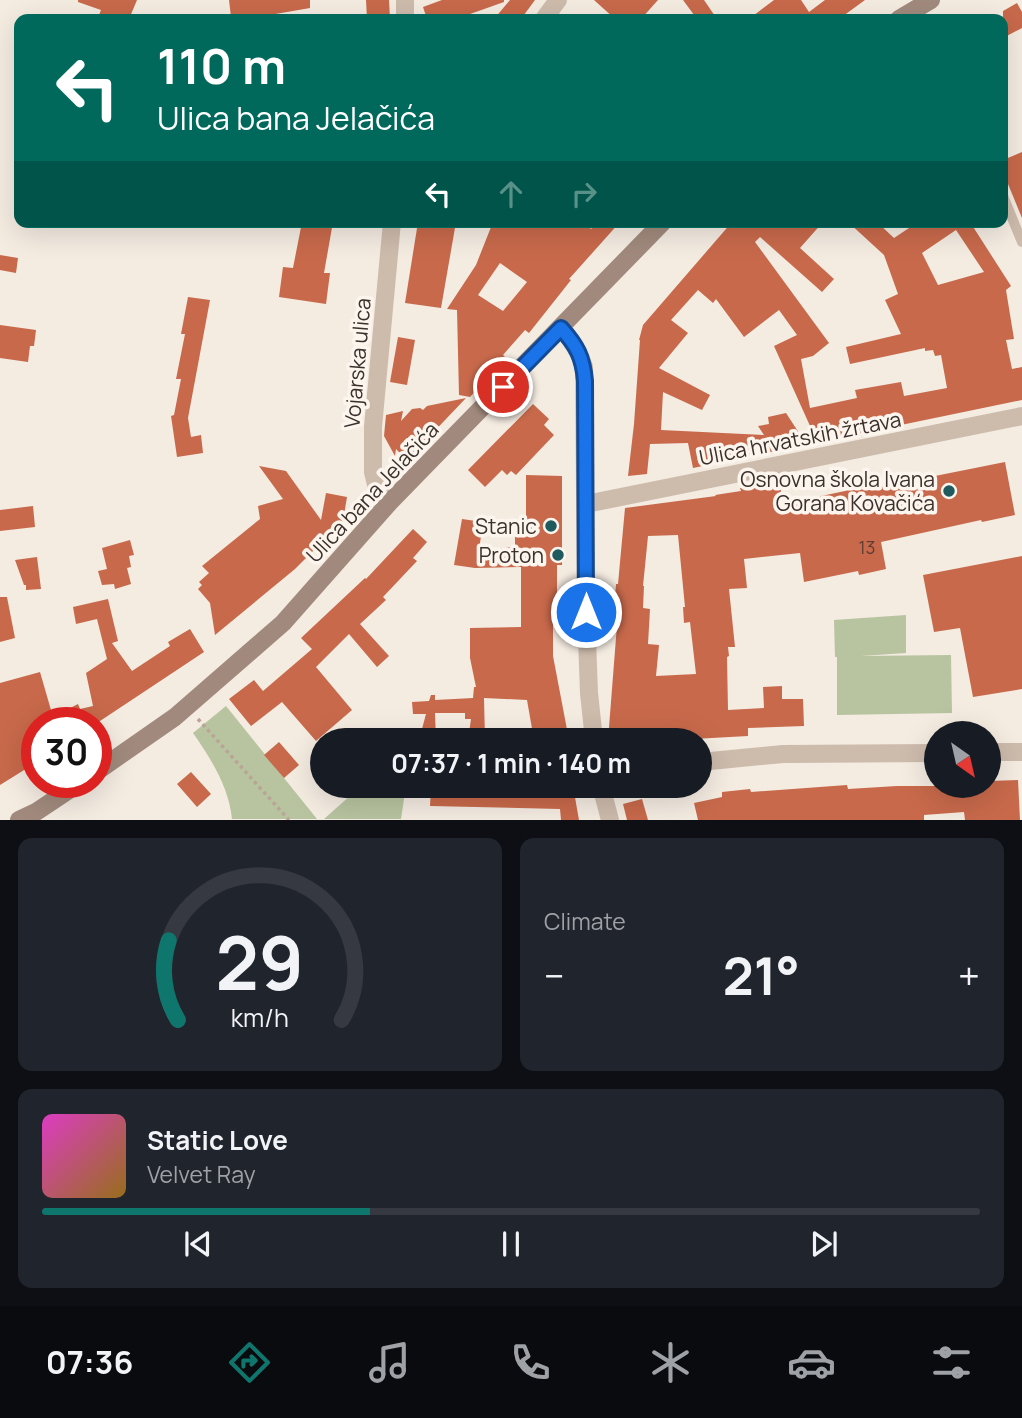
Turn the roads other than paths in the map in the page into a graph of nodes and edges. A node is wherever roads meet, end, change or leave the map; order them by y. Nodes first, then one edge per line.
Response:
1 (931, 0) edge
2 (908, 14) edge
3 (1008, 208) edge
4 (391, 228) edge
5 (657, 228) edge
6 (1022, 242) edge
7 (561, 328) junction
8 (1022, 416) edge
9 (389, 503) junction
10 (586, 504) junction
11 (593, 728) edge
12 (1001, 752) edge
13 (1022, 752) edge
14 (924, 753) edge
15 (112, 761) edge
16 (712, 761) edge
17 (56, 798) edge
18 (604, 798) edge
19 (19, 820) edge
20 (610, 820) edge

1 - 2 main road
3 - 6 lane
4 - 9 street, Vojarska ulica
5 - 7 main road, Ulica bana Jelačića
7 - 9 main road, Ulica bana Jelačića
7 - 10 street
8 - 10 street, Ulica hrvatskih žrtava
9 - 15 main road, Ulica bana Jelačića
10 - 11 street
12 - 13 street
14 - 16 street
17 - 19 main road
18 - 20 street

